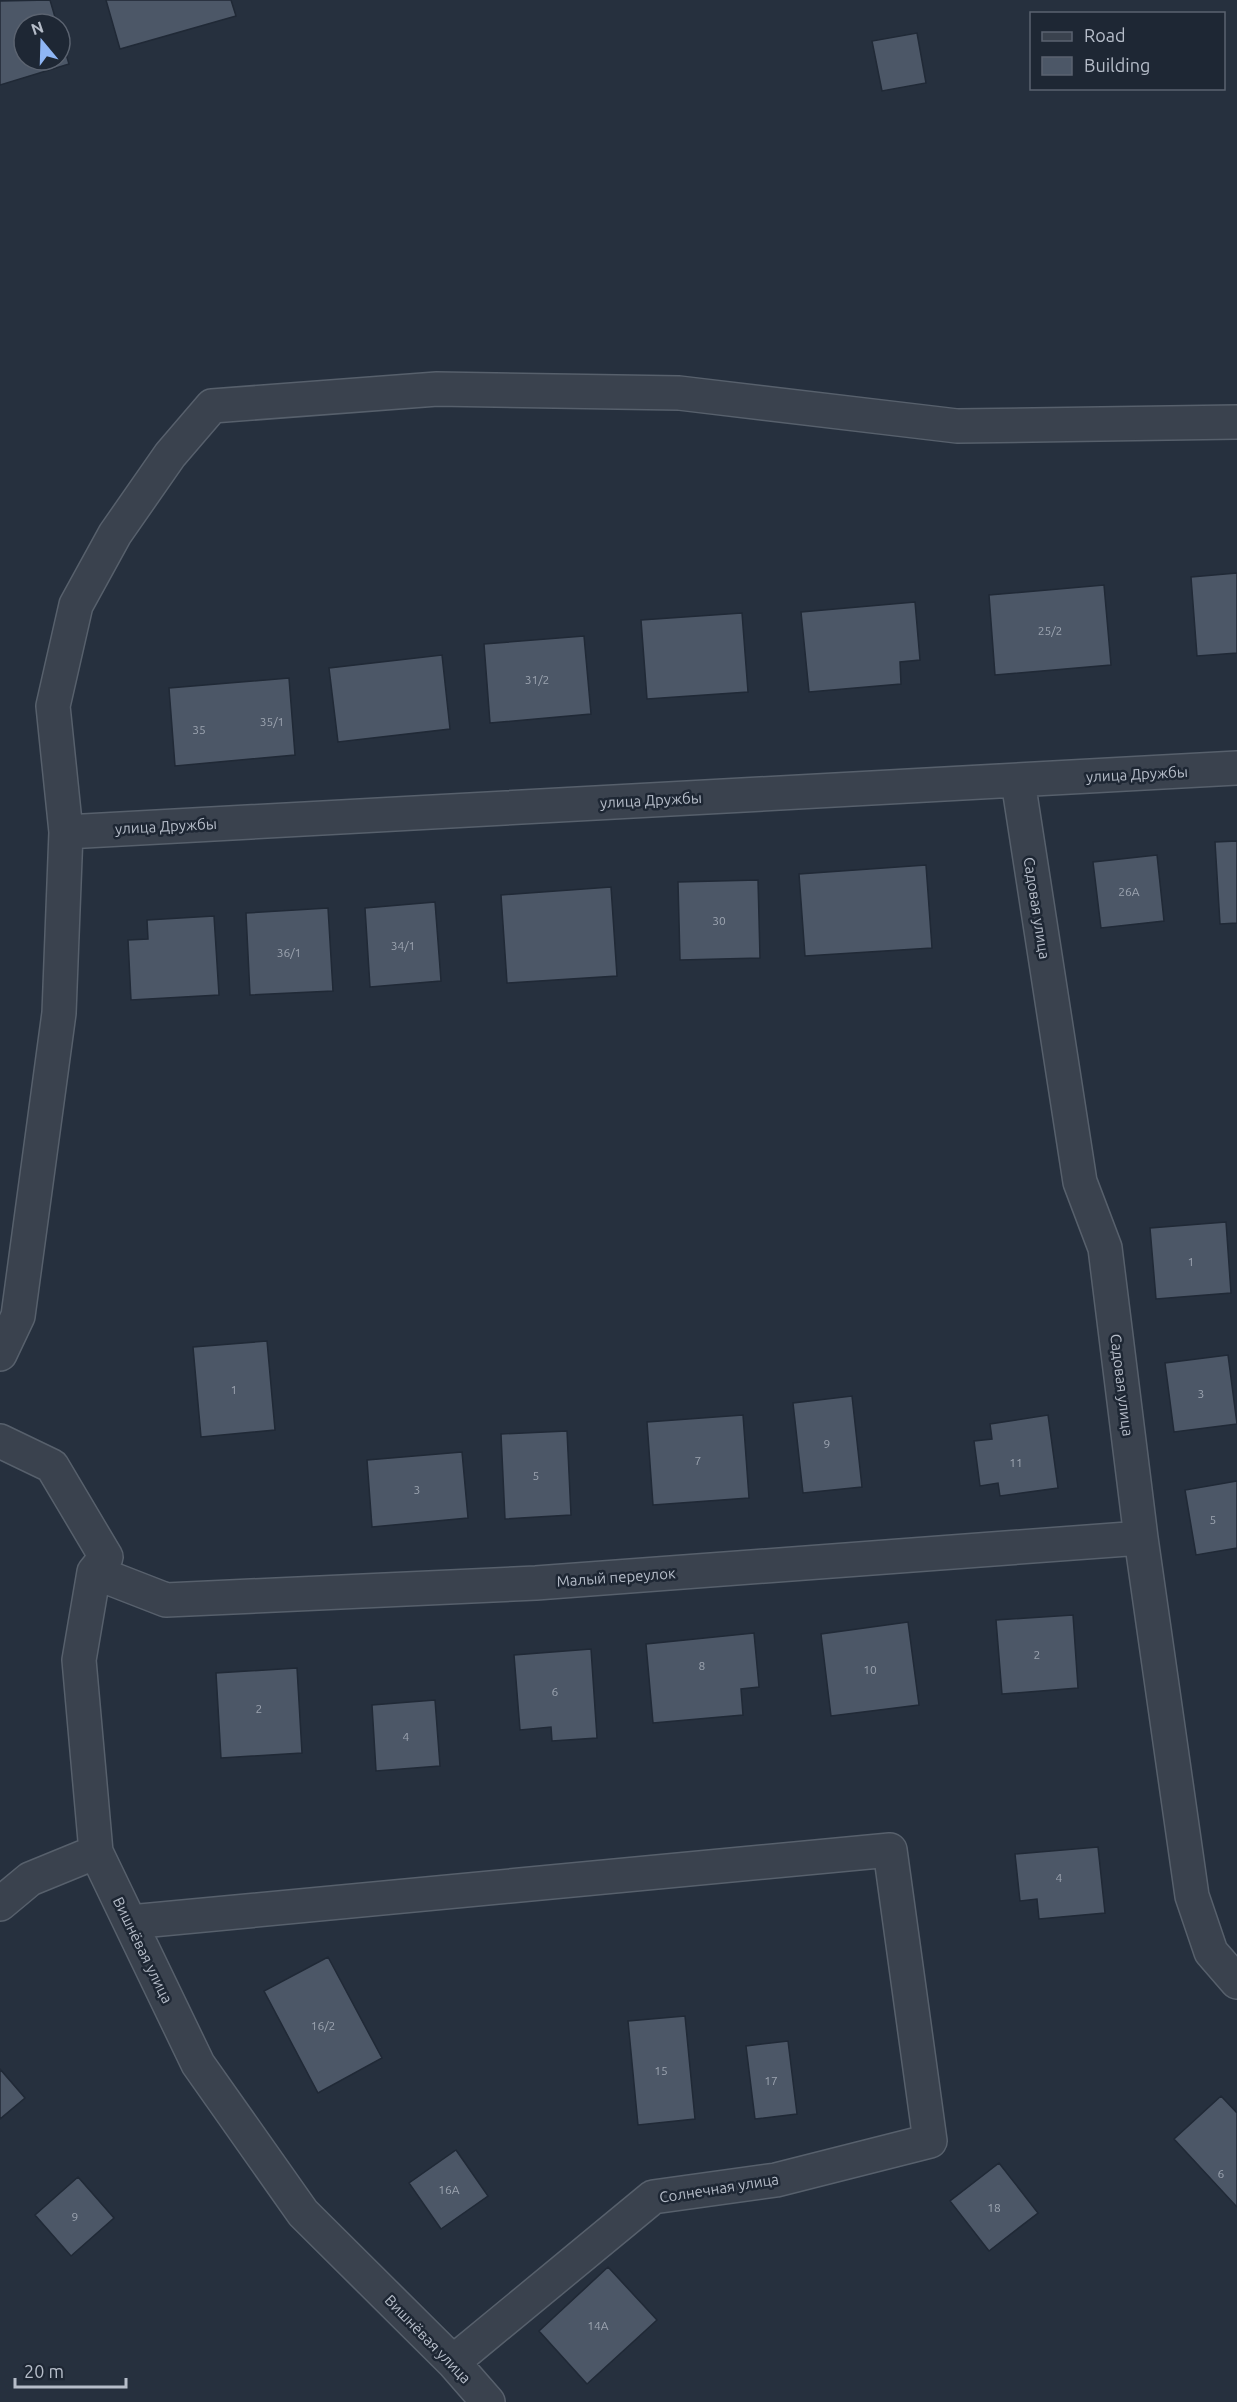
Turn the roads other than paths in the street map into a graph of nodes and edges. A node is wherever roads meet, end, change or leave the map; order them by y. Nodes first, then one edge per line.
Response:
1 (1237, 422) edge
2 (1237, 768) edge
3 (1018, 781) junction
4 (66, 832) junction
5 (0, 1354) edge
6 (0, 1441) edge
7 (1142, 1538) junction
8 (94, 1572) junction
9 (96, 1852) junction
10 (0, 1904) edge
11 (130, 1922) junction
12 (1237, 1982) edge
13 (453, 2362) junction
14 (488, 2402) edge

1 - 4 street
2 - 3 street, улица Дружбы
3 - 4 street, улица Дружбы
3 - 7 street, Садовая улица
4 - 5 street
6 - 8 street, Вишнёвая улица
7 - 8 street, Малый переулок
7 - 12 street, Садовая улица
8 - 9 street, Вишнёвая улица
9 - 10 street
9 - 11 street, Вишнёвая улица
11 - 13 street, Вишнёвая улица
11 - 13 street, Солнечная улица
13 - 14 street, Вишнёвая улица

